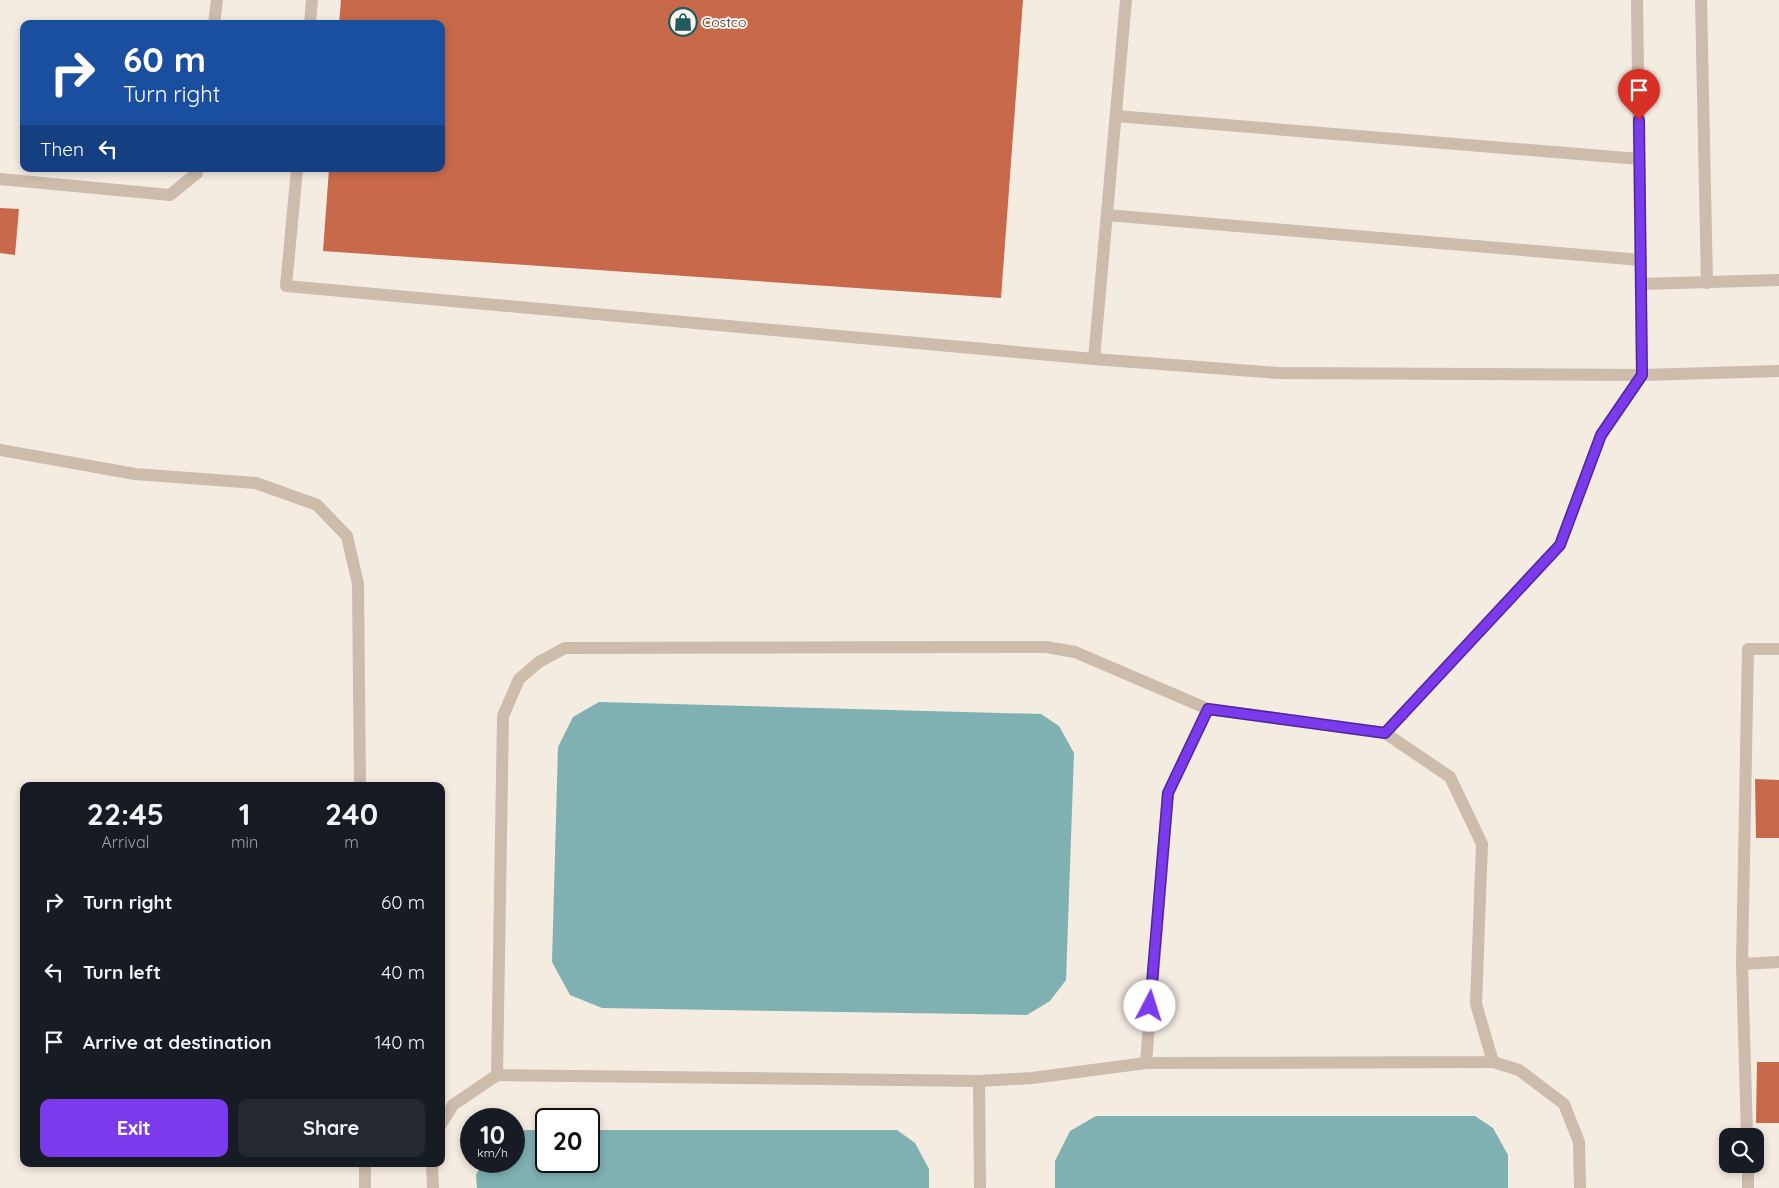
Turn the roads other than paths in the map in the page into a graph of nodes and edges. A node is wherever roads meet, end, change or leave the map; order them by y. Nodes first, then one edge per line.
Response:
1 (217, 0) edge
2 (312, 0) edge
3 (1126, 0) edge
4 (1637, 0) edge
5 (1701, 0) edge
6 (214, 20) edge
7 (310, 20) edge
8 (1116, 116) junction
9 (1639, 159) junction
10 (196, 172) edge
11 (297, 172) edge
12 (0, 179) edge
13 (1107, 215) junction
14 (1640, 260) junction
15 (1779, 280) edge
16 (1707, 283) junction
17 (1641, 284) junction
18 (1094, 359) junction
19 (1779, 371) edge
20 (1642, 375) junction
21 (0, 450) edge
22 (1779, 649) edge
23 (1208, 709) junction
24 (1385, 733) junction
25 (360, 782) edge
26 (1779, 962) edge
27 (1742, 964) junction
28 (1493, 1062) junction
29 (1146, 1063) junction
30 (497, 1076) junction
31 (979, 1080) junction
32 (445, 1118) edge
33 (1747, 1128) edge
34 (365, 1167) edge
35 (432, 1167) edge
36 (1748, 1173) edge
37 (365, 1188) edge
38 (432, 1188) edge
39 (980, 1188) edge
40 (1580, 1188) edge
41 (1748, 1188) edge

1 - 6 lane
2 - 7 lane
3 - 8 lane
4 - 9 lane
5 - 16 lane
8 - 9 lane
8 - 13 lane
9 - 14 lane
10 - 12 lane
11 - 18 lane
13 - 14 lane
13 - 18 lane
14 - 17 lane
15 - 16 lane
16 - 17 lane
17 - 20 lane
18 - 20 lane
19 - 20 lane
20 - 24 lane
21 - 25 lane
22 - 27 lane
23 - 24 lane
23 - 29 lane
23 - 30 lane
24 - 28 lane
26 - 27 lane
27 - 33 lane
28 - 29 lane
28 - 40 lane
29 - 31 lane
30 - 31 lane
30 - 32 lane
31 - 39 lane
34 - 37 lane
35 - 38 lane
36 - 41 lane

